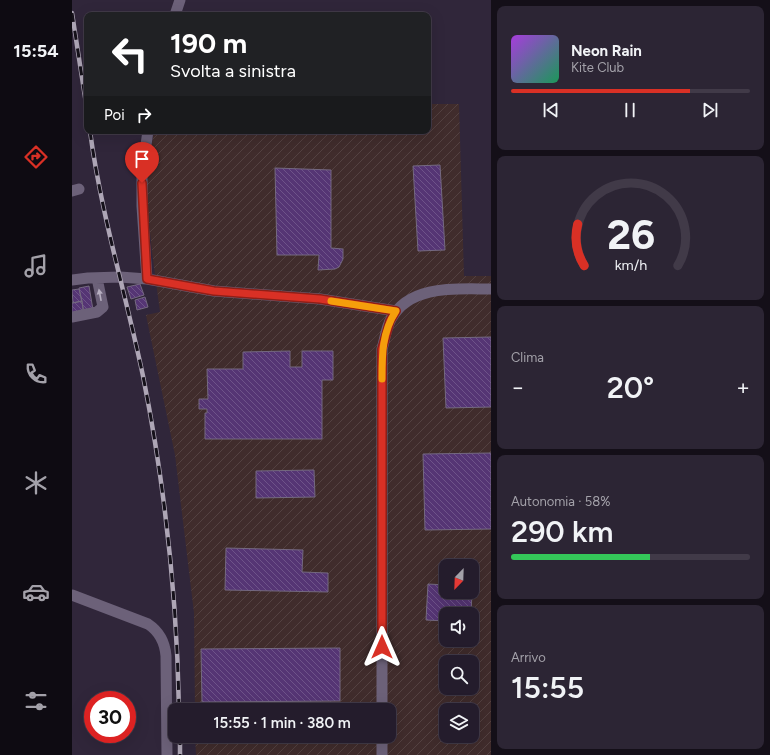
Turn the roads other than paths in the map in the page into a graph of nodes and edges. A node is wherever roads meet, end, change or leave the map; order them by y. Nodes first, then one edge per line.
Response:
1 (180, 0) edge
2 (176, 12) edge
3 (148, 134) edge
4 (97, 278) junction
5 (147, 279) junction
6 (72, 280) edge
7 (491, 289) edge
8 (396, 311) junction
9 (72, 318) edge
10 (72, 594) edge
11 (382, 703) edge
12 (382, 743) edge
13 (167, 755) edge
14 (382, 755) edge

1 - 2 street
3 - 5 street
4 - 5 street
4 - 6 street
9 -> 4 street
5 - 8 street
7 - 8 street
8 - 11 street
10 - 13 street
12 - 14 street

